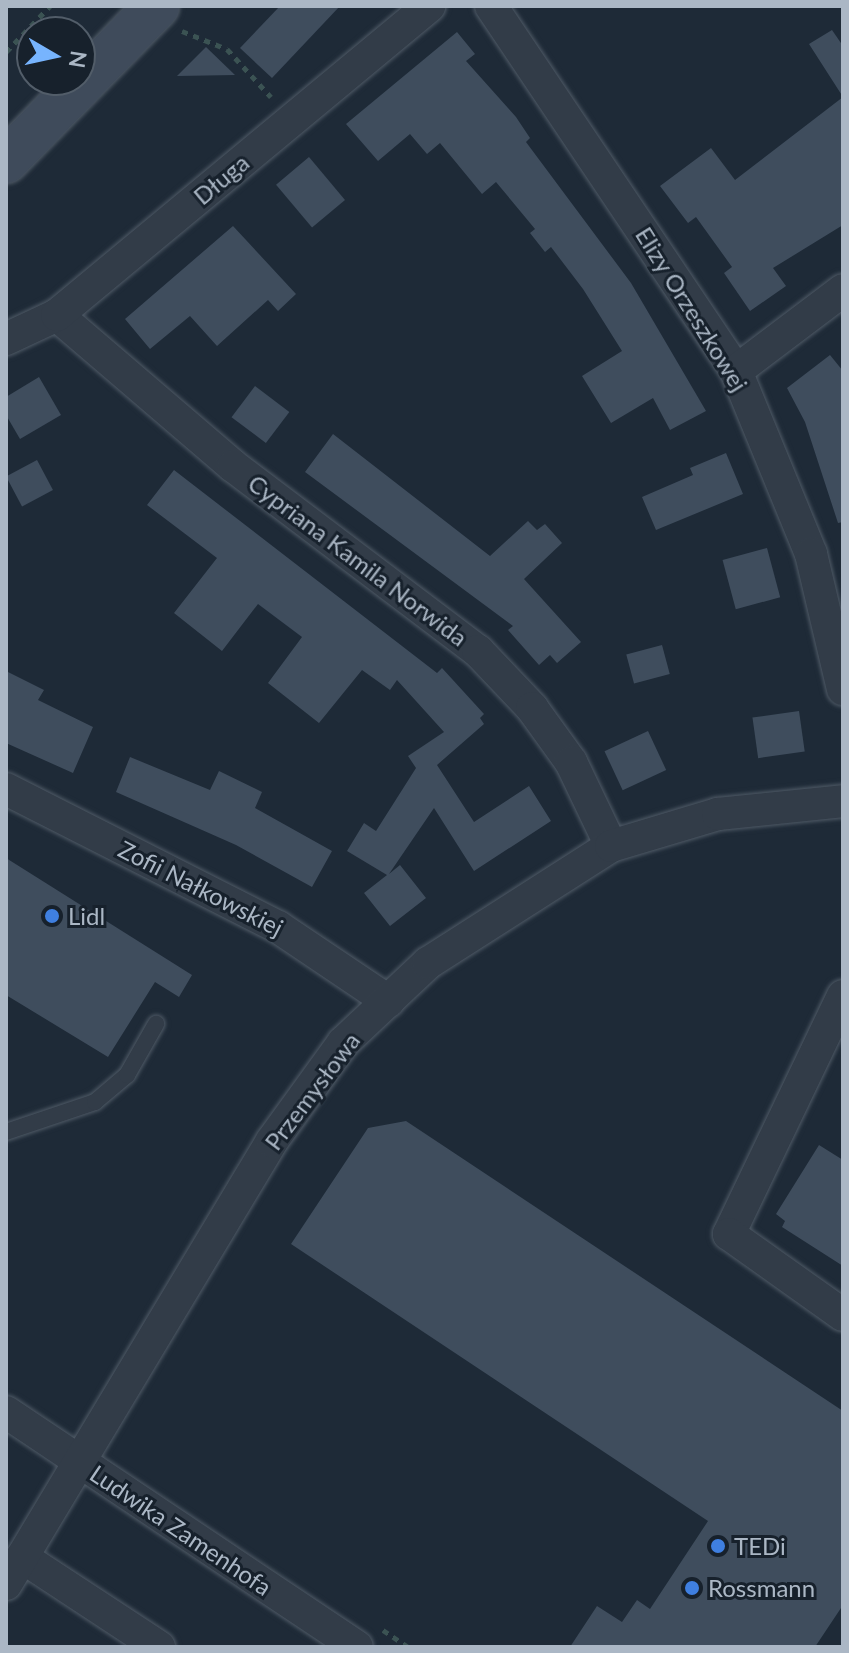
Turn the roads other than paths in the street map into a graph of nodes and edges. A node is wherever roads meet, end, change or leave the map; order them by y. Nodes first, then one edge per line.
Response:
1 (156, 6) edge
2 (429, 6) edge
3 (491, 6) edge
4 (6, 161) edge
5 (843, 290) edge
6 (57, 315) junction
7 (6, 339) edge
8 (736, 371) junction
9 (843, 689) edge
10 (6, 789) edge
11 (843, 801) edge
12 (611, 846) junction
13 (843, 996) edge
14 (388, 1001) junction
15 (156, 1024) dead end
16 (6, 1132) edge
17 (840, 1313) edge
18 (6, 1412) edge
19 (80, 1461) junction
20 (14, 1570) edge
21 (159, 1647) edge
22 (357, 1647) edge

1 - 4 main road
2 - 6 street, Długa
3 - 8 street, Elizy Orzeszkowej
5 - 8 street
6 - 7 street, Długa
6 - 12 street, Cypriana Kamila Norwida
8 - 9 street, Elizy Orzeszkowej
10 - 14 street, Zofii Nałkowskiej
11 - 12 street, Przemysłowa
12 - 14 street, Przemysłowa
13 - 17 street
14 - 19 street, Przemysłowa
15 - 16 lane
18 - 19 street, Ludwika Zamenhofa
19 - 20 street, Przemysłowa
19 - 22 street, Ludwika Zamenhofa
20 - 21 street

